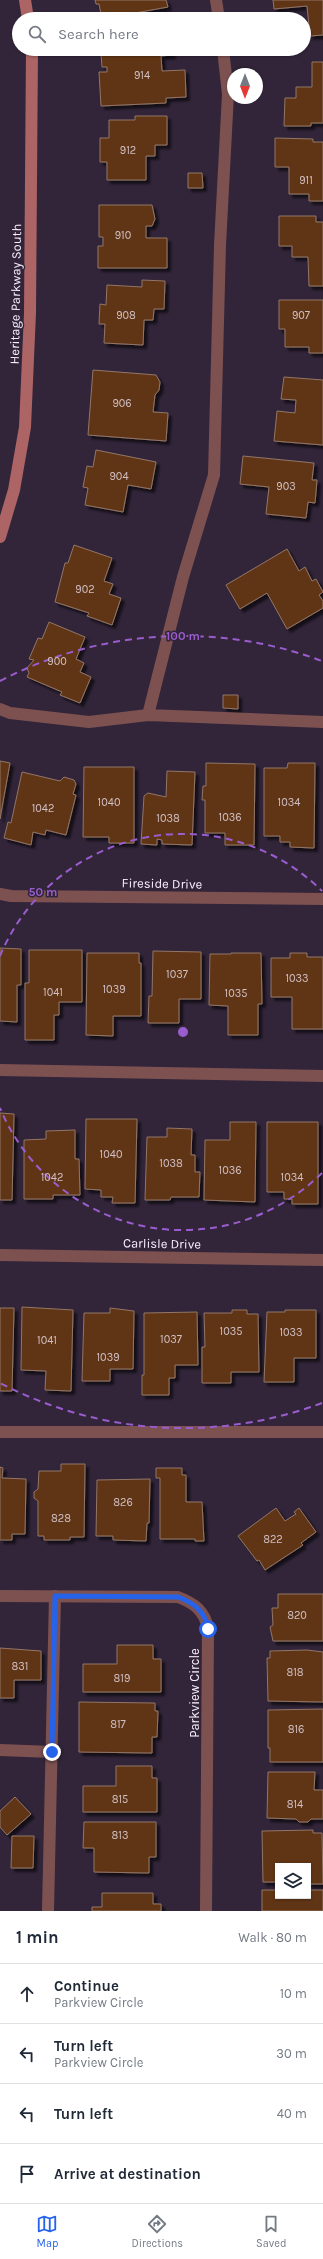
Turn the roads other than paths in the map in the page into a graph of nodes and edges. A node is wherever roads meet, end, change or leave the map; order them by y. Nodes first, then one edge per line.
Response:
1 (25, 0) edge
2 (216, 0) edge
3 (27, 12) edge
4 (218, 12) edge
5 (32, 56) edge
6 (223, 56) edge
7 (0, 537) edge
8 (0, 709) edge
9 (148, 715) junction
10 (323, 722) edge
11 (0, 894) edge
12 (323, 899) edge
13 (0, 1070) edge
14 (323, 1076) edge
15 (0, 1255) edge
16 (323, 1260) edge
17 (0, 1432) edge
18 (323, 1432) edge
19 (0, 1596) edge
20 (55, 1596) junction
21 (0, 1750) edge
22 (52, 1752) junction
23 (48, 1911) edge
24 (206, 1911) edge

1 - 3 street
2 - 4 street
5 - 7 street, Heritage Parkway South
6 - 9 street
8 - 9 street
9 - 10 street
11 - 12 street, Fireside Drive
13 - 14 street
15 - 16 street, Carlisle Drive
17 - 18 street
19 - 20 street, Parkview Circle
20 - 22 street
20 - 24 street, Parkview Circle
21 - 22 street
22 - 23 street

